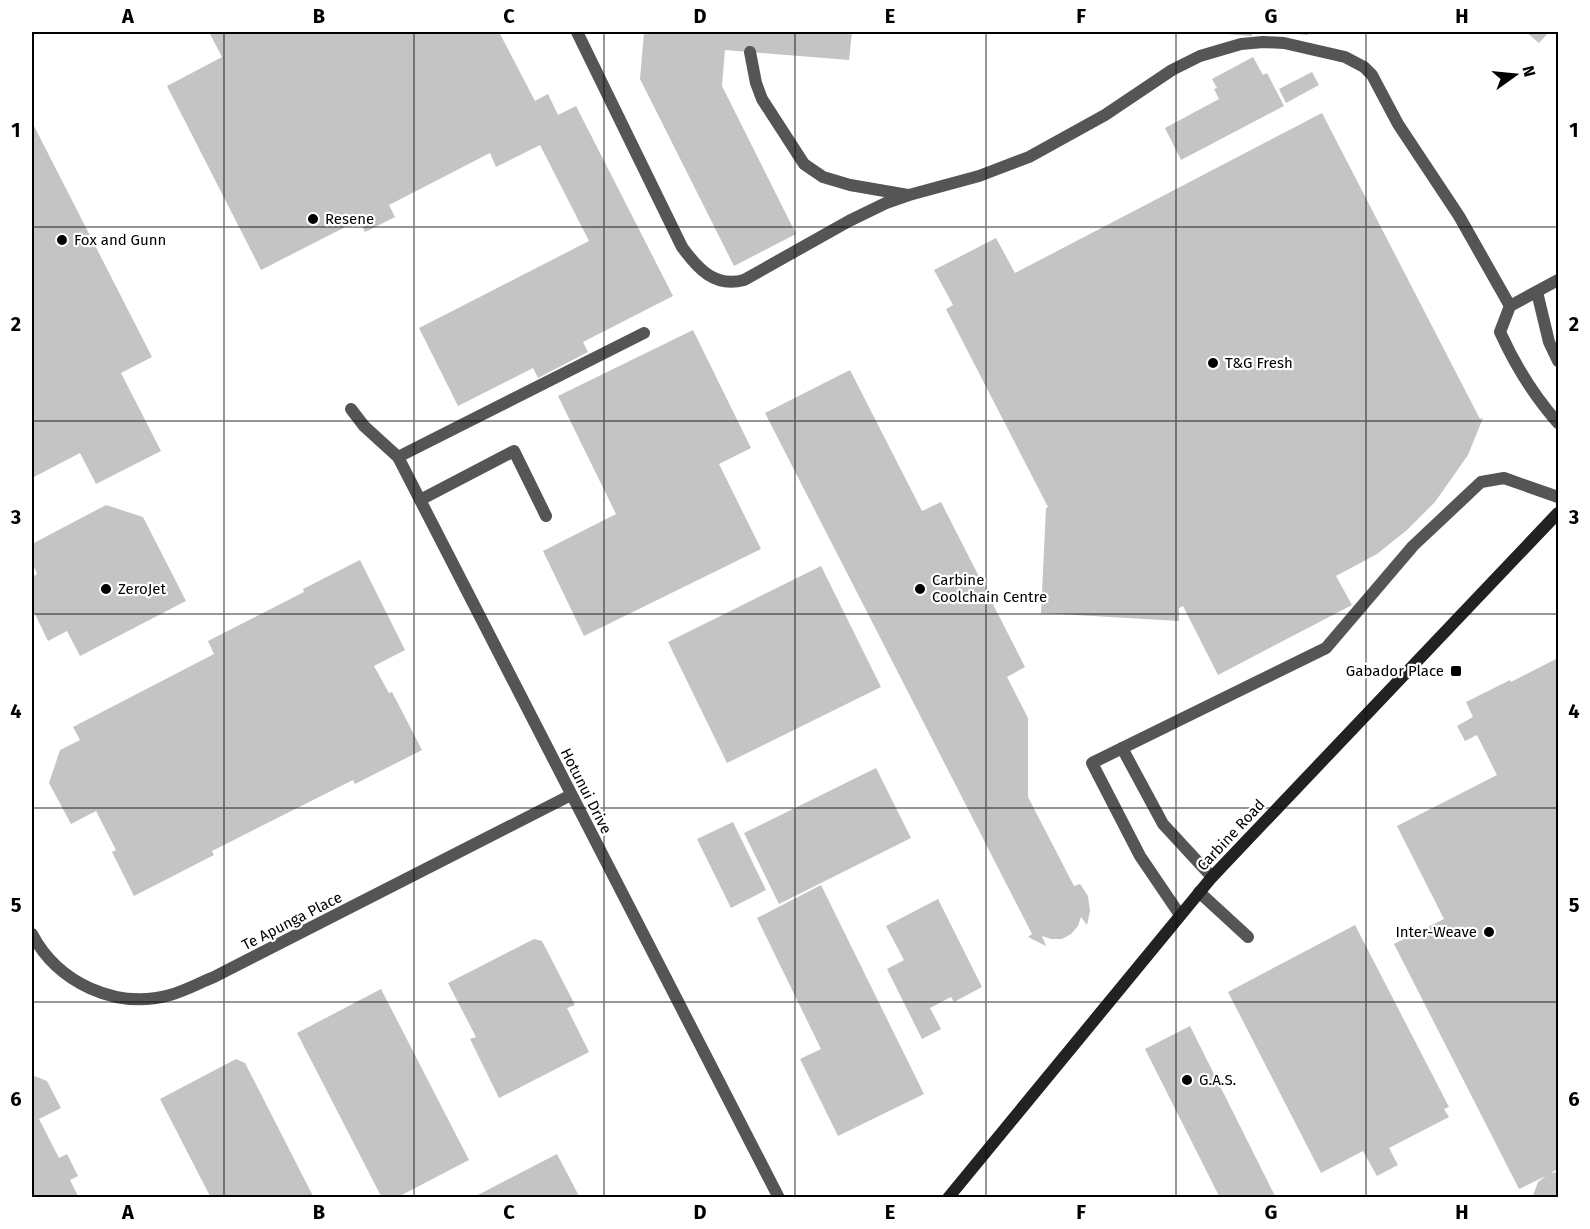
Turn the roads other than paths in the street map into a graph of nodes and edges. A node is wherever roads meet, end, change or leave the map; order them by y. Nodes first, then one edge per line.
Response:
1 (577, 32) edge
2 (750, 52) dead end
3 (909, 195) junction
4 (1558, 280) edge
5 (1538, 292) junction
6 (1510, 306) junction
7 (645, 333) dead end
8 (1558, 361) edge
9 (351, 409) dead end
10 (1558, 423) edge
11 (398, 457) junction
12 (1558, 497) edge
13 (420, 500) junction
14 (1558, 513) edge
15 (546, 516) dead end
16 (1122, 748) junction
17 (571, 795) junction
18 (1212, 877) junction
19 (1199, 892) junction
20 (1180, 915) junction
21 (32, 934) edge
22 (1248, 937) dead end
23 (779, 1197) edge
24 (948, 1197) edge

1 - 3 street
2 - 3 street
3 - 6 street
4 - 5 street
5 - 6 street
5 - 8 street
6 - 10 street
7 - 11 street
9 - 11 street, Hotunui Drive
11 - 13 street, Hotunui Drive
12 - 16 street
13 - 15 street
13 - 17 street, Hotunui Drive
14 - 18 main road, Carbine Road
16 - 18 street
16 - 20 street
17 - 21 street, Te Apunga Place
17 - 23 street, Hotunui Drive
18 - 19 main road, Carbine Road
19 - 20 main road, Carbine Road
19 - 22 street
20 - 24 main road, Carbine Road

